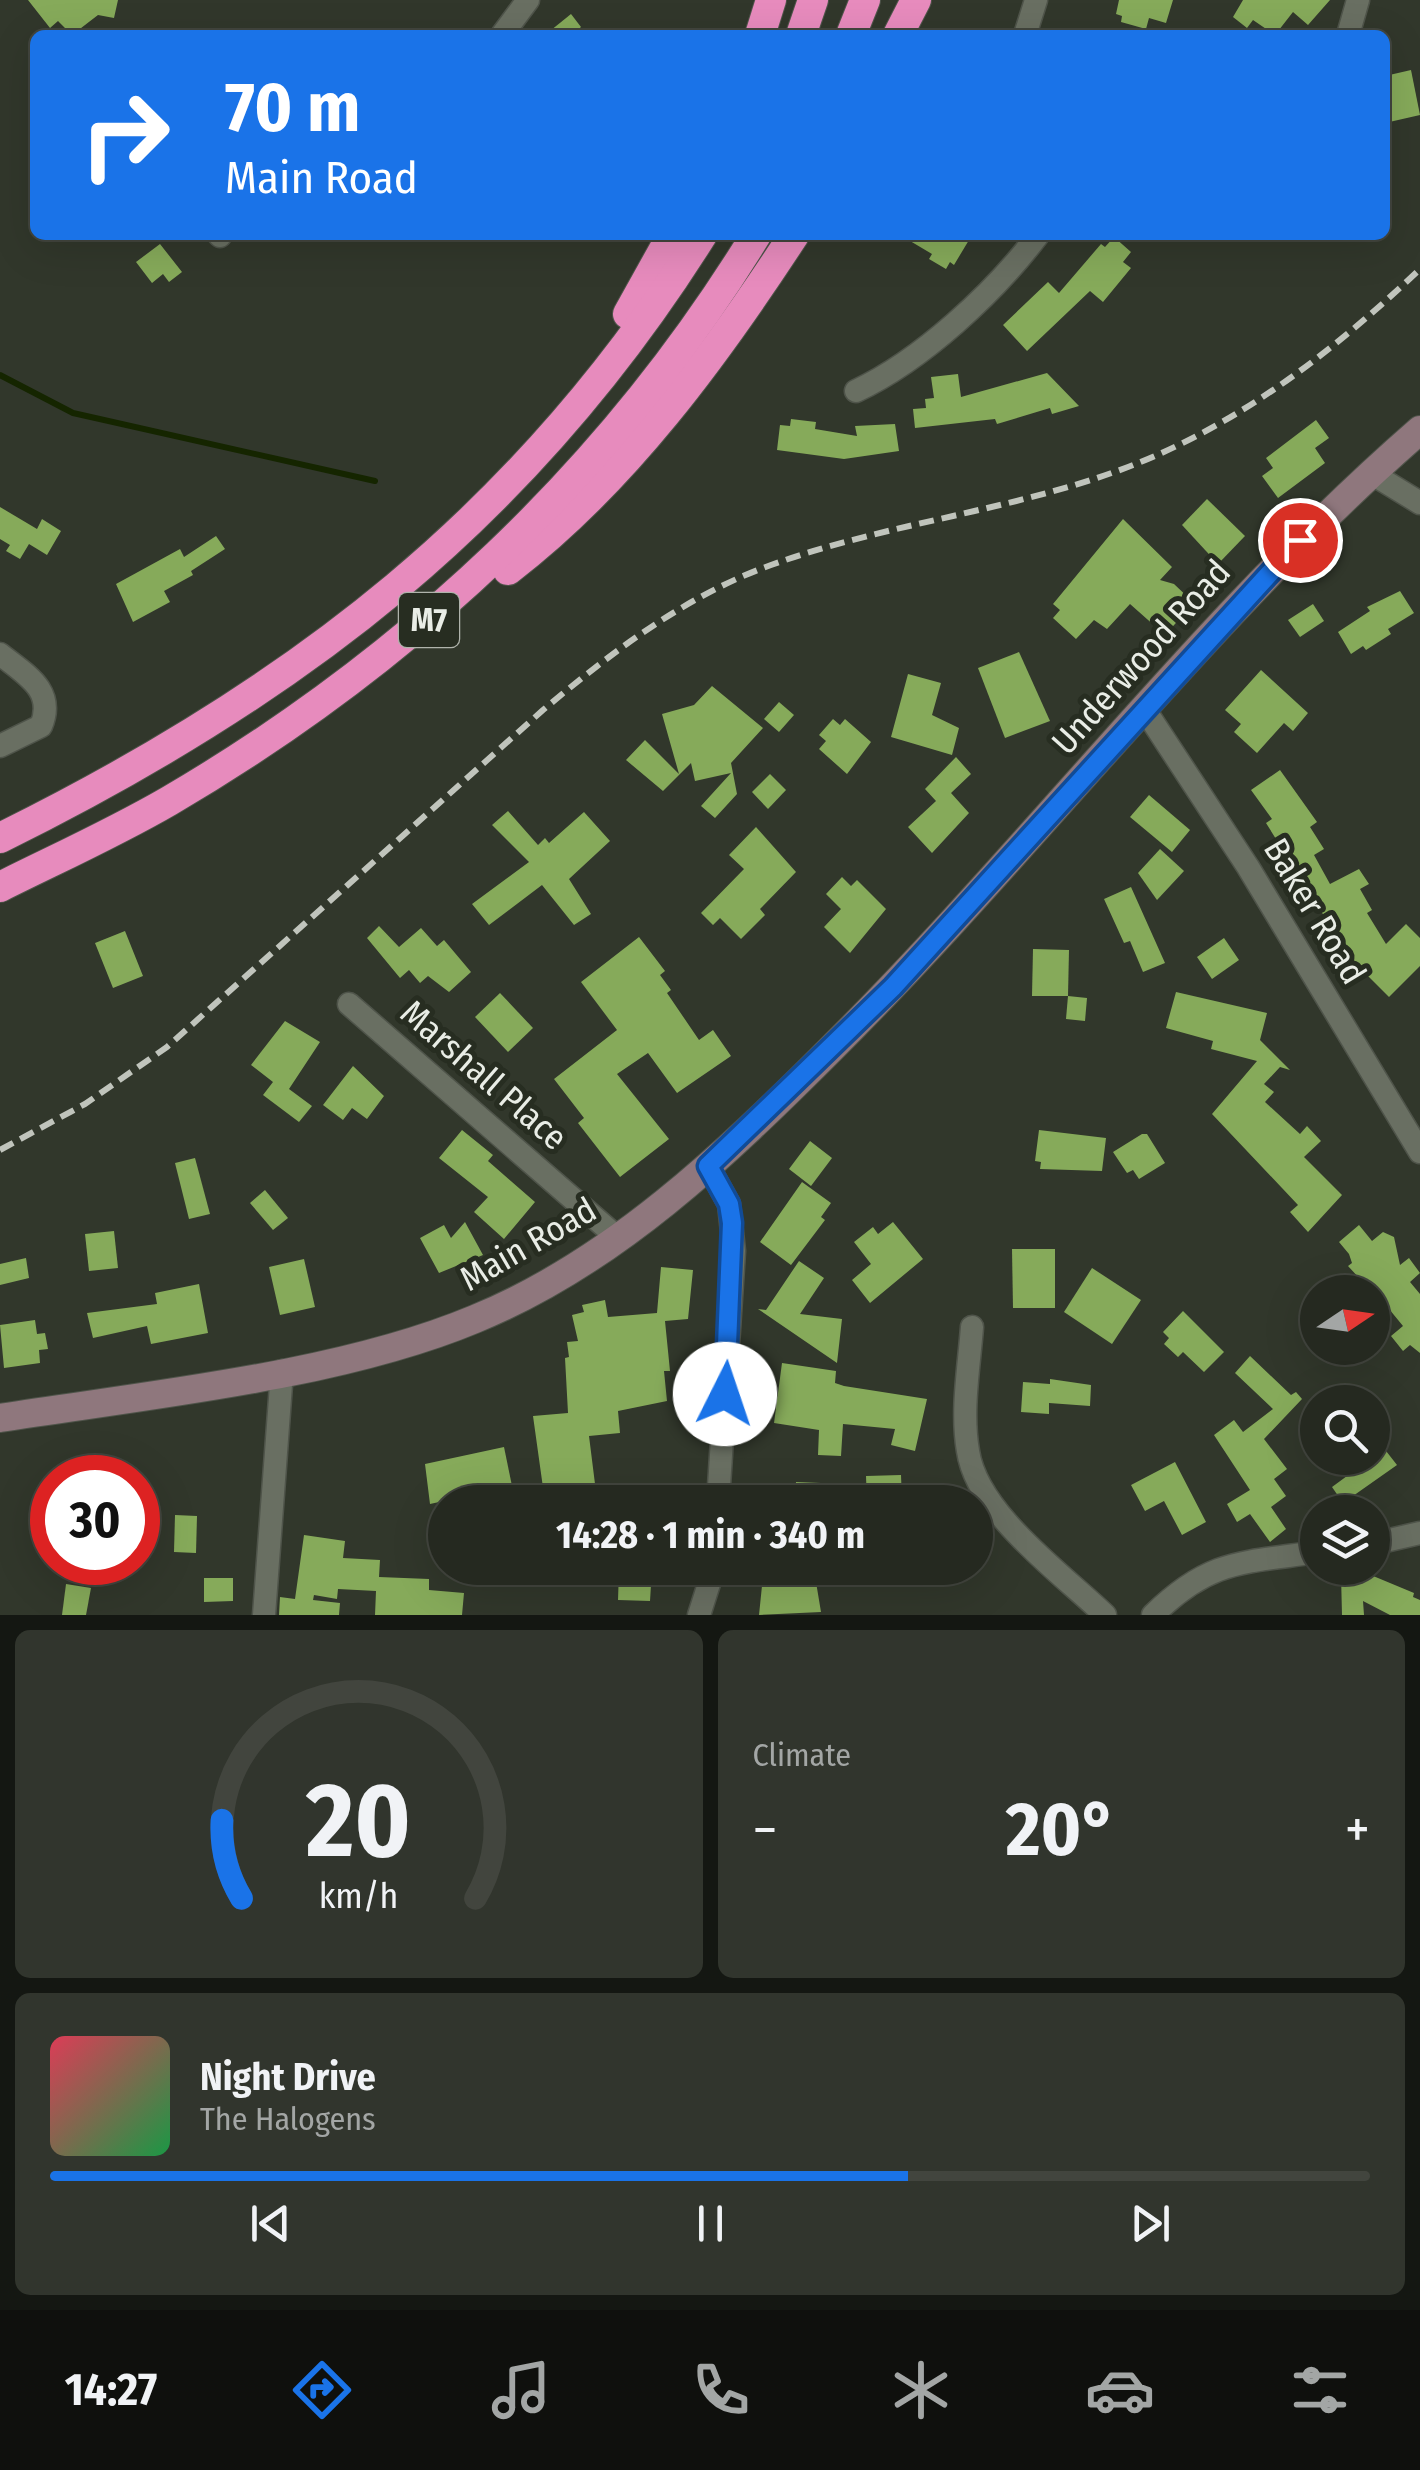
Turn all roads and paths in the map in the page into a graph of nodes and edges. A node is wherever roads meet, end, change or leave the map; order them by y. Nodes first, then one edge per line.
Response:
1 (528, 0) edge
2 (771, 0) edge
3 (814, 0) edge
4 (865, 0) edge
5 (916, 0) edge
6 (1036, 0) edge
7 (1358, 0) edge
8 (506, 30) edge
9 (762, 30) edge
10 (803, 30) edge
11 (853, 30) edge
12 (901, 30) edge
13 (1026, 30) edge
14 (1349, 30) edge
15 (669, 240) edge
16 (699, 240) edge
17 (753, 240) edge
18 (790, 240) edge
19 (1033, 240) edge
20 (856, 391) dead end
21 (1420, 430) edge
22 (547, 444) junction
23 (1371, 472) junction
24 (1420, 504) edge
25 (429, 620) junction
26 (0, 654) edge
27 (1145, 710) junction
28 (0, 746) edge
29 (0, 838) edge
30 (0, 887) edge
31 (970, 902) joint
32 (349, 1004) dead end
33 (1420, 1152) edge
34 (708, 1166) junction
35 (618, 1238) junction
36 (972, 1326) dead end
37 (282, 1371) junction
38 (0, 1418) edge
39 (719, 1485) edge
40 (1420, 1533) edge
41 (1390, 1540) edge
42 (1300, 1554) edge
43 (709, 1585) edge
44 (264, 1615) edge
45 (699, 1615) edge
46 (1105, 1615) edge
47 (1153, 1615) edge

1 - 8 street
2 - 9 highway
3 - 10 highway
4 - 11 highway
5 - 12 highway
6 - 13 street
7 - 14 street
15 - 22 highway
16 - 22 highway, M7
17 - 25 highway, M7
18 - 25 highway
19 - 20 street
21 - 23 main road, Underwood Road
22 - 29 highway, M7
23 - 24 street
23 - 27 main road, Underwood Road
25 - 30 highway, M7
26 - 28 street
27 - 31 main road, Underwood Road
27 - 33 street, Baker Road
31 - 34 main road, Main Road
32 - 35 street, Marshall Place
34 - 35 main road, Main Road
34 - 39 street
35 - 37 main road, Main Road
36 - 46 street
37 - 38 main road, Main Road
37 - 44 street
40 - 41 street
42 - 47 street
43 - 45 street

